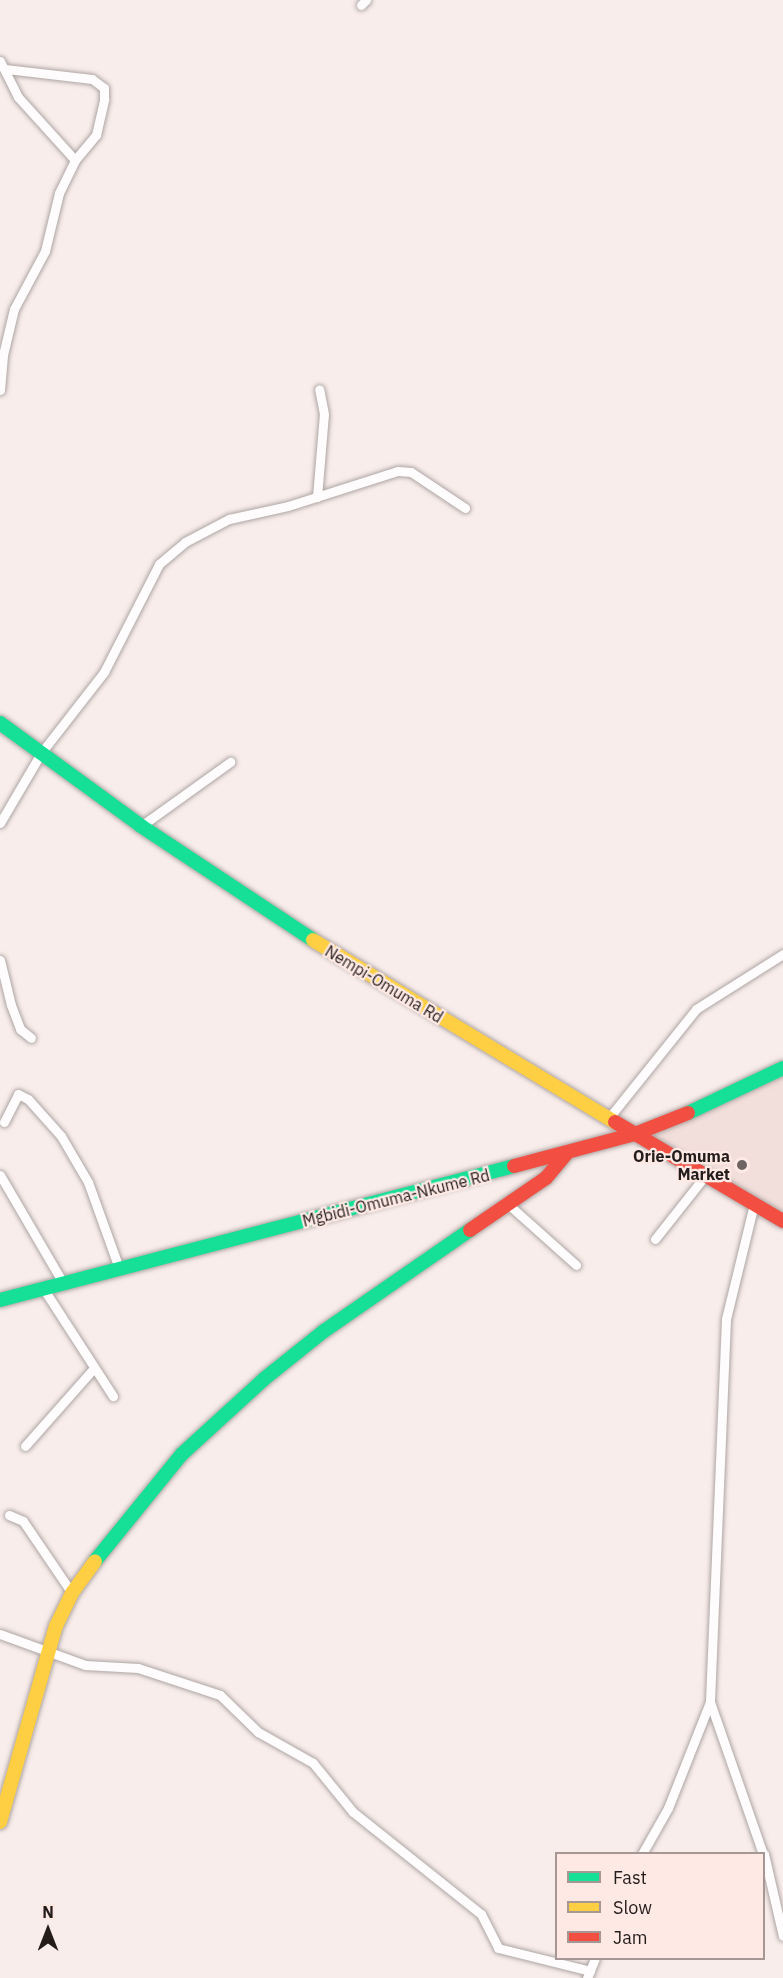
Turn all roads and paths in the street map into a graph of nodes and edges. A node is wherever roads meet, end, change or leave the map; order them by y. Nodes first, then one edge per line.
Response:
1 (2, 65) edge
2 (75, 160) junction
3 (320, 389) dead end
4 (0, 390) edge
5 (317, 497) junction
6 (465, 508) dead end
7 (0, 723) edge
8 (41, 753) junction
9 (230, 762) dead end
10 (0, 823) edge
11 (141, 826) junction
12 (783, 954) edge
13 (0, 960) edge
14 (31, 1038) dead end
15 (783, 1068) edge
16 (608, 1119) junction
17 (4, 1122) dead end
18 (635, 1134) junction
19 (566, 1154) junction
20 (0, 1175) edge
21 (705, 1176) junction
22 (754, 1204) junction
23 (509, 1205) junction
24 (783, 1221) edge
25 (654, 1239) dead end
26 (576, 1264) dead end
27 (119, 1268) junction
28 (63, 1283) junction
29 (43, 1288) junction
30 (0, 1300) edge
31 (94, 1368) junction
32 (113, 1396) dead end
33 (25, 1446) dead end
34 (9, 1515) dead end
35 (72, 1593) junction
36 (0, 1634) edge
37 (46, 1652) junction
38 (711, 1702) junction
39 (0, 1822) edge
40 (643, 1852) edge
41 (763, 1852) edge
42 (765, 1858) edge
43 (782, 1933) edge
44 (595, 1960) edge
45 (588, 1975) edge

1 - 2 street
1 - 2 street
2 - 4 street
3 - 5 street
5 - 6 street
5 - 8 street
7 - 8 street, Nempi-Omuma Rd
8 - 10 street
8 - 11 street, Nempi-Omuma Rd
9 - 11 street
11 - 16 street, Nempi-Omuma Rd
12 - 16 street
13 - 14 street
15 - 18 street, Mgbidi-Omuma-Nkume Rd
16 - 18 street, Nempi-Omuma Rd
17 - 27 street
18 - 19 street, Mgbidi-Omuma-Nkume Rd
18 - 21 street, Nempi-Omuma Rd
19 - 23 street
19 - 27 street, Mgbidi-Omuma-Nkume Rd
20 - 28 street
21 - 22 street, Nempi-Omuma Rd
21 - 25 street
22 - 24 street, Nempi-Omuma Rd
22 - 38 street
23 - 26 street
23 - 35 street
27 - 28 street, Mgbidi-Omuma-Nkume Rd
28 - 29 street, Mgbidi-Omuma-Nkume Rd
29 - 30 street, Mgbidi-Omuma-Nkume Rd
29 - 31 street
31 - 32 street
31 - 33 street
34 - 35 street
35 - 37 street
36 - 37 street
37 - 39 street
37 - 45 street
38 - 40 street
38 - 41 street
42 - 43 street
44 - 45 street

